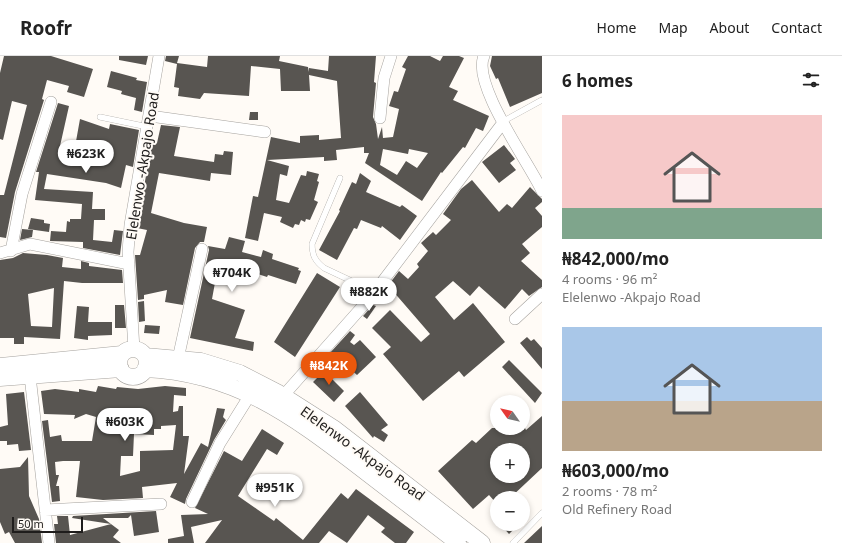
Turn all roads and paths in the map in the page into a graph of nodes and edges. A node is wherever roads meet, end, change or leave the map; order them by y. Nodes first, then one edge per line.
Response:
1 (159, 56) edge
2 (391, 56) edge
3 (484, 56) edge
4 (542, 100) edge
5 (51, 102) dead end
6 (100, 117) dead end
7 (380, 118) dead end
8 (149, 121) junction
9 (502, 123) junction
10 (265, 132) dead end
11 (340, 178) dead end
12 (541, 187) edge
13 (202, 249) dead end
14 (5, 252) edge
15 (129, 264) junction
16 (375, 292) junction
17 (542, 294) edge
18 (515, 319) dead end
19 (133, 359) junction
20 (178, 359) junction
21 (0, 366) edge
22 (30, 376) junction
23 (0, 378) edge
24 (250, 395) junction
25 (283, 396) junction
26 (192, 502) dead end
27 (160, 504) dead end
28 (45, 510) junction
29 (542, 513) edge
30 (49, 543) edge
31 (458, 543) edge
32 (482, 543) edge
33 (513, 543) edge

1 - 8 street, Elelenwo -Akpajo Road
2 - 7 street
3 - 9 street
4 - 9 lane
5 - 14 street
6 - 8 lane
8 - 10 street
8 - 15 street, Elelenwo -Akpajo Road
9 - 12 street
9 - 16 street
11 - 16 lane
13 - 20 street
14 - 15 street
15 - 19 street, Elelenwo -Akpajo Road
16 - 25 street
17 - 18 street
19 - 20 main road, Elelenwo -Akpajo Road
19 - 21 main road
19 - 22 main road
19 - 24 main road, Elelenwo -Akpajo Road
20 - 25 main road, Elelenwo -Akpajo Road
22 - 23 main road
22 - 28 street
24 - 26 street
24 - 31 main road, Elelenwo -Akpajo Road
25 - 32 main road, Elelenwo -Akpajo Road
27 - 28 street
28 - 30 street
29 - 33 lane

